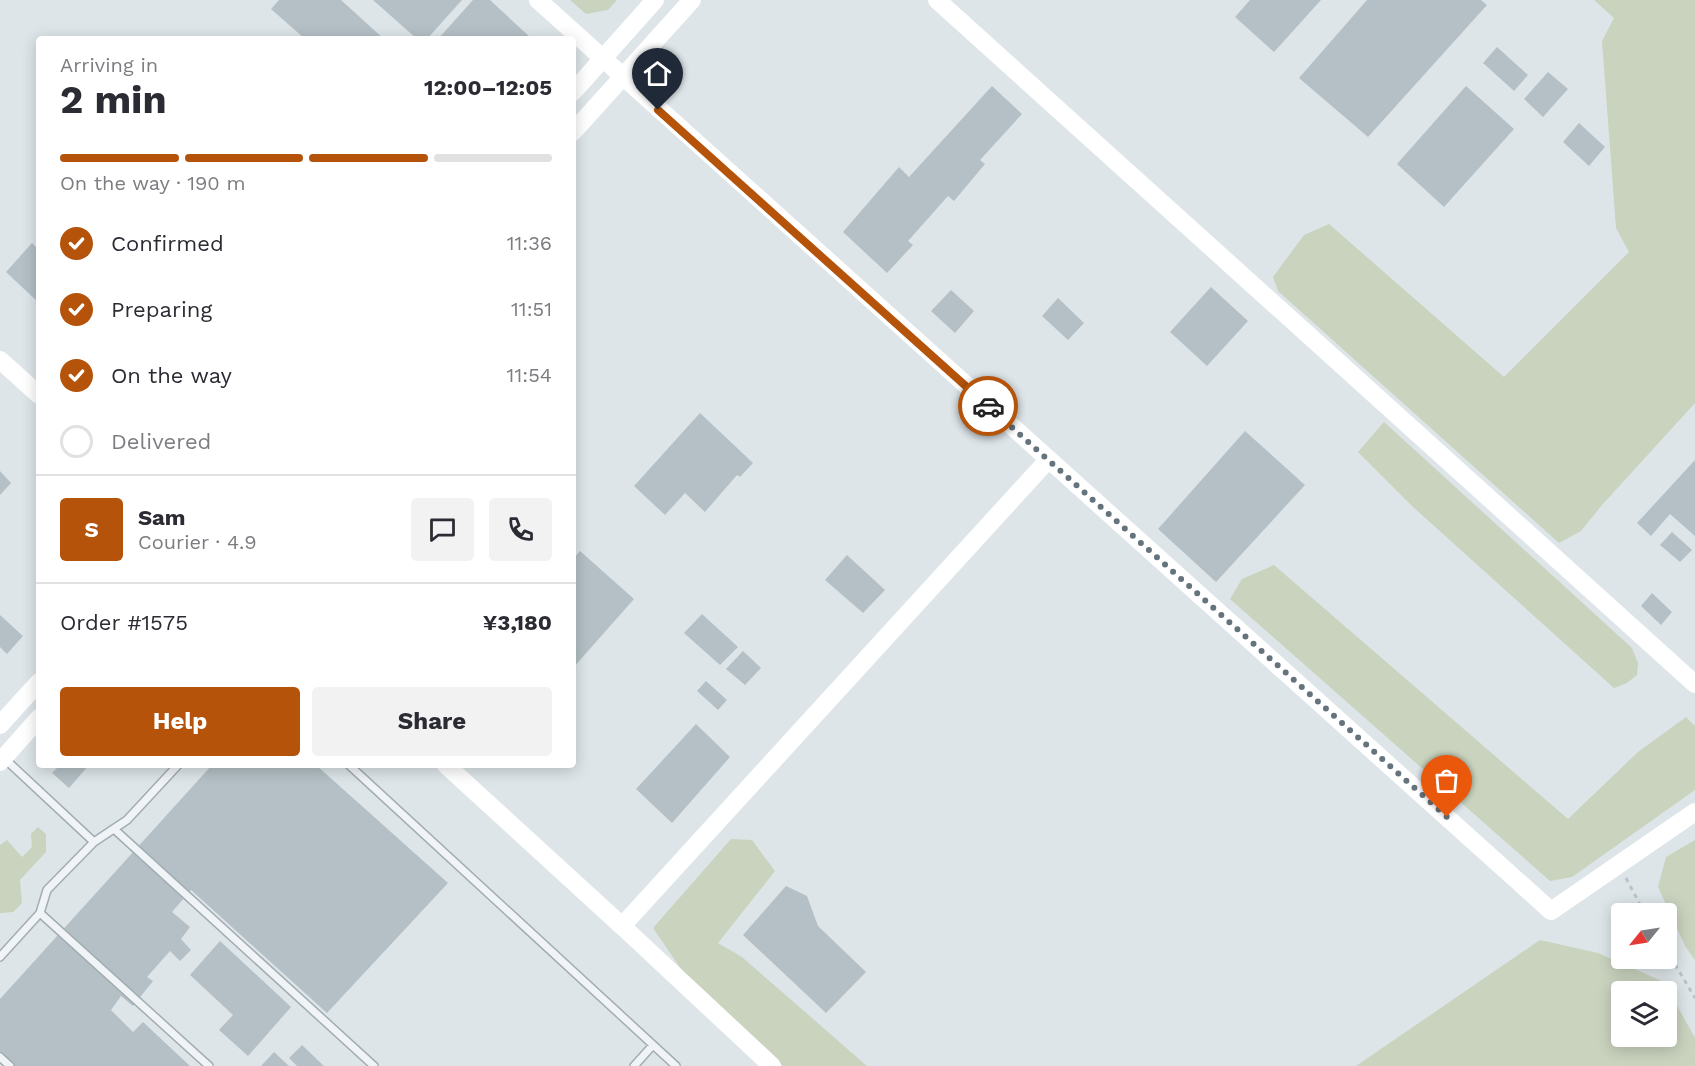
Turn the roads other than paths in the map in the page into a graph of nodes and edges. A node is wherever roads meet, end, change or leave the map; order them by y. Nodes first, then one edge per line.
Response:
1 (538, 0) edge
2 (655, 0) edge
3 (692, 0) edge
4 (937, 0) edge
5 (603, 59) junction
6 (623, 78) junction
7 (576, 89) edge
8 (576, 129) edge
9 (0, 360) edge
10 (36, 392) edge
11 (1048, 460) junction
12 (1695, 684) edge
13 (36, 685) edge
14 (36, 721) edge
15 (0, 725) edge
16 (2, 760) edge
17 (174, 768) edge
18 (352, 768) edge
19 (449, 768) edge
20 (1695, 812) edge
21 (114, 829) junction
22 (94, 842) junction
23 (40, 913) junction
24 (622, 926) junction
25 (0, 957) edge
26 (653, 1045) junction
27 (0, 1057) edge
28 (10, 1066) edge
29 (209, 1066) edge
30 (374, 1066) edge
31 (634, 1066) edge
32 (676, 1066) edge
33 (772, 1066) edge

1 - 5 street
2 - 5 street
3 - 6 street
4 - 12 street
5 - 6 street
5 - 7 street
6 - 8 street
6 - 11 street
9 - 10 street
11 - 20 street
11 - 24 street
13 - 15 street
14 - 16 street
16 - 22 lane
17 - 21 lane
18 - 26 lane
19 - 24 street
21 - 22 lane
21 - 30 lane
22 - 23 lane
23 - 25 lane
23 - 29 lane
24 - 33 street
26 - 31 lane
26 - 32 lane
27 - 28 lane

